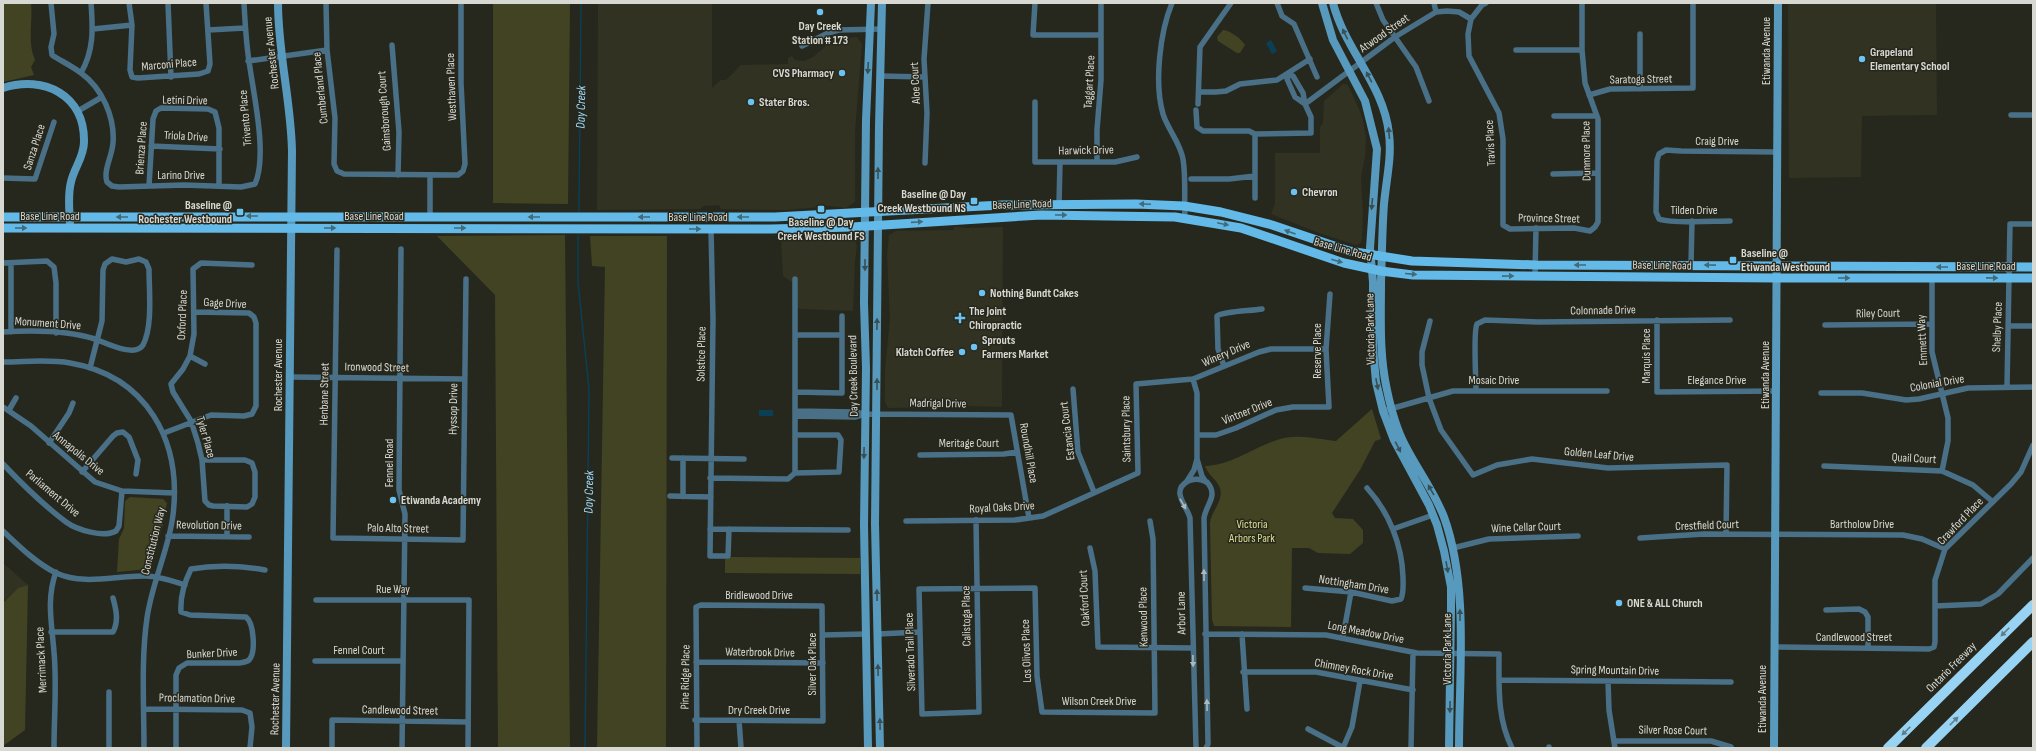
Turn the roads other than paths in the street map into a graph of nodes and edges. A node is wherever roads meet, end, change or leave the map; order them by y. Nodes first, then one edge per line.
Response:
1 (52, 3) edge
2 (91, 3) edge
3 (129, 3) edge
4 (168, 3) edge
5 (206, 3) edge
6 (244, 3) edge
7 (278, 3) edge
8 (326, 3) edge
9 (461, 3) edge
10 (871, 3) edge
11 (882, 3) edge
12 (928, 3) edge
13 (1035, 3) edge
14 (1101, 3) edge
15 (1172, 3) edge
16 (1231, 3) edge
17 (1277, 3) edge
18 (1322, 3) edge
19 (1333, 3) edge
20 (1376, 3) edge
21 (1434, 3) edge
22 (1486, 3) edge
23 (1582, 3) edge
24 (1693, 3) edge
25 (1778, 3) edge
26 (1436, 12) junction
27 (1471, 19) junction
28 (132, 26) junction
29 (245, 28) junction
30 (93, 29) junction
31 (870, 29) junction
32 (882, 29) junction
33 (208, 30) junction
34 (1640, 34) dead end
35 (1101, 35) junction
36 (1395, 38) junction
37 (392, 45) dead end
38 (802, 46) dead end
39 (327, 50) junction
40 (1516, 50) dead end
41 (1582, 50) junction
42 (281, 56) junction
43 (1310, 60) junction
44 (248, 61) junction
45 (1355, 67) junction
46 (81, 73) junction
47 (1288, 75) junction
48 (880, 76) junction
49 (171, 77) junction
50 (925, 77) junction
51 (1317, 77) dead end
52 (3, 88) edge
53 (1640, 89) junction
54 (1199, 92) junction
55 (1590, 95) junction
56 (102, 97) junction
57 (1429, 101) dead end
58 (1035, 102) dead end
59 (1305, 104) junction
60 (78, 111) junction
61 (156, 111) joint
62 (2011, 115) dead end
63 (2033, 115) edge
64 (1554, 116) dead end
65 (1597, 116) junction
66 (54, 122) dead end
67 (1255, 134) junction
68 (151, 146) junction
69 (220, 149) junction
70 (1777, 152) junction
71 (1137, 157) dead end
72 (1060, 162) junction
73 (1097, 162) junction
74 (925, 163) dead end
75 (1598, 173) junction
76 (1553, 174) dead end
77 (398, 175) junction
78 (430, 175) junction
79 (1255, 176) junction
80 (3, 178) edge
81 (1191, 179) dead end
82 (255, 184) joint
83 (149, 186) junction
84 (220, 186) junction
85 (1255, 198) dead end
86 (1048, 204) junction
87 (1059, 204) junction
88 (1184, 206) junction
89 (878, 212) junction
90 (865, 213) junction
91 (291, 216) junction
92 (3, 217) edge
93 (70, 217) junction
94 (430, 217) junction
95 (999, 217) junction
96 (1185, 217) junction
97 (1660, 219) joint
98 (1692, 220) junction
99 (1730, 221) dead end
100 (2033, 224) edge
101 (878, 225) junction
102 (1503, 225) joint
103 (865, 226) junction
104 (1596, 227) joint
105 (3, 228) edge
106 (70, 228) junction
107 (291, 228) junction
108 (1536, 228) junction
109 (711, 229) junction
110 (401, 249) dead end
111 (337, 250) dead end
112 (1371, 256) junction
113 (1381, 258) junction
114 (3, 263) edge
115 (11, 263) junction
116 (1536, 264) junction
117 (1691, 264) junction
118 (252, 265) dead end
119 (1777, 266) junction
120 (2033, 267) edge
121 (2009, 268) junction
122 (1377, 270) junction
123 (1535, 275) junction
124 (1777, 278) junction
125 (1932, 278) junction
126 (2009, 278) junction
127 (2033, 278) edge
128 (466, 279) dead end
129 (795, 279) dead end
130 (1330, 294) dead end
131 (1262, 309) dead end
132 (195, 312) junction
133 (842, 316) dead end
134 (1657, 320) junction
135 (1730, 320) dead end
136 (1430, 321) dead end
137 (1932, 324) junction
138 (1825, 325) dead end
139 (2008, 326) junction
140 (2033, 326) edge
141 (3, 332) edge
142 (11, 332) junction
143 (56, 333) junction
144 (795, 335) junction
145 (842, 335) junction
146 (97, 340) junction
147 (1326, 349) junction
148 (190, 356) junction
149 (3, 362) edge
150 (206, 364) dead end
151 (1224, 366) junction
152 (90, 368) junction
153 (290, 377) junction
154 (335, 377) junction
155 (400, 378) junction
156 (464, 379) junction
157 (1193, 379) junction
158 (171, 384) joint
159 (1136, 384) joint
160 (2007, 387) junction
161 (2033, 387) edge
162 (1073, 389) dead end
163 (1476, 391) junction
164 (1607, 391) dead end
165 (1777, 391) junction
166 (795, 392) junction
167 (1657, 392) joint
168 (1821, 393) dead end
169 (1941, 394) junction
170 (16, 398) dead end
171 (1429, 398) junction
172 (73, 403) dead end
173 (3, 407) edge
174 (1329, 407) joint
175 (9, 410) junction
176 (1387, 410) junction
177 (795, 414) junction
178 (865, 414) junction
179 (876, 414) junction
180 (1011, 415) joint
181 (191, 421) junction
182 (164, 433) junction
183 (795, 435) junction
184 (1197, 435) junction
185 (49, 443) junction
186 (2033, 446) edge
187 (1017, 452) junction
188 (920, 455) dead end
189 (672, 458) dead end
190 (683, 458) junction
191 (711, 458) junction
192 (744, 459) dead end
193 (1197, 459) junction
194 (202, 460) junction
195 (3, 464) edge
196 (1824, 466) dead end
197 (1942, 470) junction
198 (82, 472) junction
199 (795, 473) junction
200 (1138, 473) joint
201 (136, 474) dead end
202 (710, 478) junction
203 (1186, 482) junction
204 (1207, 482) junction
205 (1367, 488) dead end
206 (122, 491) junction
207 (1094, 492) junction
208 (174, 493) junction
209 (670, 496) dead end
210 (683, 497) junction
211 (711, 497) junction
212 (1993, 502) junction
213 (227, 506) junction
214 (1433, 515) junction
215 (1030, 518) junction
216 (976, 520) junction
217 (906, 521) dead end
218 (1150, 521) dead end
219 (710, 529) junction
220 (729, 529) junction
221 (1393, 529) junction
222 (848, 530) dead end
223 (3, 531) edge
224 (1726, 534) junction
225 (1775, 534) junction
226 (168, 536) junction
227 (227, 536) junction
228 (1578, 536) dead end
229 (249, 537) dead end
230 (334, 538) joint
231 (1640, 538) dead end
232 (404, 539) junction
233 (462, 540) joint
234 (1090, 548) dead end
235 (1453, 548) junction
236 (1945, 549) junction
237 (2033, 558) edge
238 (265, 570) dead end
239 (56, 572) junction
240 (156, 576) junction
241 (185, 585) junction
242 (1305, 588) dead end
243 (977, 589) junction
244 (1351, 592) junction
245 (113, 598) dead end
246 (316, 600) dead end
247 (403, 600) junction
248 (2033, 604) edge
249 (822, 606) joint
250 (1935, 606) junction
251 (696, 607) joint
252 (1826, 610) dead end
253 (51, 632) junction
254 (920, 632) junction
255 (866, 634) junction
256 (878, 634) junction
257 (1205, 634) junction
258 (1242, 634) junction
259 (823, 635) junction
260 (1343, 637) junction
261 (2033, 642) edge
262 (1155, 647) junction
263 (1774, 647) junction
264 (1934, 647) joint
265 (1193, 648) junction
266 (1868, 648) junction
267 (1413, 653) junction
268 (1450, 654) junction
269 (1459, 654) junction
270 (315, 661) dead end
271 (403, 661) junction
272 (696, 662) junction
273 (823, 663) junction
274 (1243, 672) junction
275 (1360, 680) junction
276 (1499, 680) junction
277 (1608, 681) junction
278 (1730, 682) dead end
279 (1413, 690) junction
280 (109, 692) dead end
281 (144, 709) junction
282 (176, 709) junction
283 (1247, 709) dead end
284 (1042, 712) joint
285 (1155, 713) joint
286 (922, 714) joint
287 (695, 720) junction
288 (739, 720) junction
289 (823, 721) joint
290 (402, 722) junction
291 (468, 722) junction
292 (1308, 729) dead end
293 (1614, 741) junction
294 (1730, 747) dead end
295 (54, 748) edge
296 (109, 748) edge
297 (144, 748) edge
298 (176, 748) edge
299 (250, 748) edge
300 (286, 748) edge
301 (332, 748) edge
302 (402, 748) edge
303 (468, 748) edge
304 (697, 748) edge
305 (741, 748) edge
306 (868, 748) edge
307 (880, 748) edge
308 (1196, 748) edge
309 (1206, 748) edge
310 (1343, 748) edge
311 (1411, 748) edge
312 (1450, 748) edge
313 (1459, 748) edge
314 (1512, 748) edge
315 (1615, 748) edge
316 (1774, 748) edge
317 (1888, 748) edge
318 (1926, 748) edge

1 - 46 street
2 - 30 street
3 - 28 street
4 - 49 street
5 - 33 street
6 - 29 street, Trivento Place
7 - 42 main road, Rochester Avenue
8 - 39 street, Cumberland Place
9 - 78 street, Westhaven Place
10 - 31 main road, Day Creek Boulevard
11 - 32 main road, Day Creek Boulevard
12 - 50 street, Aloe Court
13 - 35 street
14 - 35 street, Taggart Place
15 - 88 street
16 - 54 street
17 - 43 street
18 - 45 main road, Victoria Park Lane
45 -> 19 main road, Victoria Park Lane
20 - 36 street
21 - 26 street
22 - 27 street
23 - 41 street, Dunmore Place
24 - 53 street, Saratoga Street
25 - 70 main road, Etiwanda Avenue
26 - 27 street
26 - 36 street, Atwood Street
27 - 102 street, Travis Place
28 - 30 street
28 - 49 street, Marconi Place
29 - 33 street
29 - 44 street, Trivento Place
30 - 46 street
31 - 32 street
31 - 38 street
31 -> 90 main road, Day Creek Boulevard
32 - 48 main road, Day Creek Boulevard
33 - 49 street, Marconi Place
34 - 53 street
35 - 73 street, Taggart Place
36 - 45 street, Atwood Street
36 - 57 street
37 - 77 street, Gainsborough Court
39 - 42 street
39 - 77 street, Cumberland Place
40 - 41 street
41 - 55 street, Dunmore Place
42 - 44 street
42 - 91 main road, Rochester Avenue
43 - 47 street
43 - 51 street
44 - 82 street, Trivento Place
45 - 59 street, Atwood Street
45 -> 112 main road, Victoria Park Lane
113 -> 45 main road, Victoria Park Lane
46 - 56 street
47 - 54 street
47 - 59 street
48 - 50 street
89 -> 48 main road, Day Creek Boulevard
50 - 74 street, Aloe Court
52 - 60 main road
53 - 55 street, Saratoga Street
54 - 67 street
55 - 65 street, Dunmore Place
56 - 60 street
56 - 83 street, Larino Drive
58 - 72 street, Harwick Drive
59 - 67 street
60 - 93 main road
61 - 68 street, Brienza Place
61 - 69 street, Letini Drive
62 - 63 street
64 - 65 street
65 - 75 street, Dunmore Place
66 - 80 street, Sanza Place
67 - 79 street
68 - 69 street, Triola Drive
68 - 83 street, Brienza Place
69 - 84 street
70 - 97 street, Craig Drive
70 - 119 main road, Etiwanda Avenue
71 - 73 street, Harwick Drive
72 - 73 street, Harwick Drive
72 - 87 street
75 - 76 street
75 - 104 street, Dunmore Place
77 - 78 street
78 - 94 street
79 - 81 street
79 - 85 street
82 - 84 street, Larino Drive
83 - 84 street, Larino Drive
86 - 87 main road, Base Line Road
86 - 89 main road, Base Line Road
86 - 95 main road
88 -> 87 main road, Base Line Road
88 - 96 street
112 -> 88 main road, Base Line Road
89 - 90 main road, Base Line Road
89 - 101 main road, Day Creek Boulevard
90 -> 94 main road, Base Line Road
90 - 103 main road, Day Creek Boulevard
91 -> 93 main road, Base Line Road
91 - 94 main road, Base Line Road
91 - 107 main road, Rochester Avenue
92 - 93 main road, Base Line Road
93 - 106 main road
95 -> 96 main road, Base Line Road
101 -> 95 main road, Base Line Road
96 -> 122 main road, Base Line Road
97 - 98 street, Tilden Drive
98 - 99 street, Tilden Drive
98 - 117 street
100 - 121 street, Shelby Place
101 - 103 main road, Base Line Road
179 -> 101 main road, Day Creek Boulevard
102 - 108 street, Province Street
103 - 109 main road, Base Line Road
103 -> 178 main road, Day Creek Boulevard
104 - 108 street, Province Street
105 -> 106 main road, Base Line Road
106 - 107 main road, Base Line Road
107 -> 109 main road, Base Line Road
107 - 153 main road, Rochester Avenue
108 - 116 street
109 - 191 street, Solstice Place
110 - 155 street, Fennel Road
111 - 154 street, Henbane Street
112 - 113 main road, Base Line Road
112 - 122 main road, Victoria Park Lane
113 - 116 main road, Base Line Road
113 - 122 main road, Victoria Park Lane
114 - 115 street
115 - 142 street
115 - 143 street
117 -> 116 main road, Base Line Road
116 - 123 street
119 -> 117 main road, Base Line Road
118 - 132 street, Oxford Place
121 -> 119 main road, Base Line Road
119 - 124 main road, Etiwanda Avenue
120 - 121 main road, Base Line Road
121 - 126 street, Shelby Place
122 -> 123 main road, Base Line Road
122 - 176 main road, Victoria Park Lane
123 - 124 main road, Base Line Road
124 -> 125 main road, Base Line Road
124 - 165 main road, Etiwanda Avenue
125 -> 126 main road, Base Line Road
125 - 137 street, Emmett Way
126 - 127 main road, Base Line Road
126 - 139 street, Shelby Place
128 - 156 street, Hyssop Drive
129 - 144 street
130 - 147 street, Reserve Place
131 - 151 street
132 - 148 street, Oxford Place
132 - 181 street, Gage Drive
133 - 145 street
134 - 135 street, Colonnade Drive
134 - 163 street, Colonnade Drive
134 - 167 street, Marquis Place
136 - 171 street
137 - 138 street, Riley Court
137 - 169 street, Emmett Way
139 - 140 street
139 - 160 street, Shelby Place
141 - 142 street, Monument Drive
142 - 143 street, Monument Drive
143 - 146 street, Monument Drive
144 - 145 street
144 - 166 street
145 - 166 street
146 - 146 street, Monument Drive
146 - 152 street
147 - 151 street, Winery Drive
147 - 174 street, Reserve Place
148 - 150 street
148 - 158 street, Oxford Place
149 - 152 street, Constitution Way
151 - 157 street, Winery Drive
152 - 182 street, Constitution Way
153 - 154 street, Ironwood Street
153 - 300 main road, Rochester Avenue
154 - 155 street, Ironwood Street
154 - 230 street, Henbane Street
155 - 156 street, Ironwood Street
155 - 232 street, Fennel Road
156 - 233 street, Hyssop Drive
157 - 159 street, Winery Drive
157 - 184 street, Arbor Lane
158 - 181 street, Tyler Place
159 - 200 street, Saintsbury Place
160 - 161 street, Colonial Drive
160 - 169 street, Colonial Drive
162 - 207 street, Estancia Court
163 - 164 street, Mosaic Drive
163 - 171 street, Mosaic Drive
165 - 167 street, Elegance Drive
165 - 225 main road, Etiwanda Avenue
166 - 177 street
168 - 169 street, Colonial Drive
169 - 197 street, Emmett Way
170 - 175 street
171 - 176 street, Mosaic Drive
171 - 224 street, Golden Leaf Drive
172 - 185 street
173 - 175 street, Annapolis Drive
174 - 184 street, Vintner Drive
175 - 185 street, Annapolis Drive
176 -> 214 main road, Victoria Park Lane
235 -> 176 main road, Victoria Park Lane
177 - 178 street, Madrigal Drive
177 - 183 street
178 - 179 street, Madrigal Drive
178 -> 255 main road, Day Creek Boulevard
179 - 180 street, Madrigal Drive
256 -> 179 main road, Day Creek Boulevard
180 - 187 street, Roundhill Place
181 - 182 street
181 - 194 street, Tyler Place
182 - 208 street, Constitution Way
183 - 199 street
183 - 199 street
184 - 193 street, Arbor Lane
185 - 198 street, Annapolis Drive
186 - 212 street, Crawford Place
187 - 188 street, Meritage Court
187 - 215 street, Roundhill Place
189 - 190 street
190 - 191 street
190 - 210 street
191 - 192 street
191 - 202 street, Solstice Place
193 - 203 street, Arbor Lane
193 - 204 street, Arbor Lane
194 - 213 street, Tyler Place
194 - 213 street
195 - 206 street, Parliament Drive
196 - 197 street, Quail Court
197 - 212 street, Quail Court
198 - 201 street
198 - 206 street, Annapolis Drive
199 - 202 street
200 - 207 street, Royal Oaks Drive
202 - 211 street, Solstice Place
203 - 204 street
203 -> 265 street, Arbor Lane
257 -> 204 street, Arbor Lane
205 - 221 street
206 - 208 street, Annapolis Drive
207 - 215 street, Royal Oaks Drive
208 - 226 street, Constitution Way
209 - 210 street
210 - 211 street
211 - 219 street, Solstice Place
212 - 236 street, Crawford Place
213 - 227 street
214 - 221 street
214 -> 268 main road, Victoria Park Lane
215 - 216 street, Royal Oaks Drive
216 - 217 street, Royal Oaks Drive
216 - 243 street, Calistoga Place
218 - 262 street, Kenwood Place
219 - 220 street
219 - 220 street, Solstice Place
220 - 222 street
221 - 244 street, Nottingham Drive
223 - 239 street
224 - 225 street, Crestfield Court
224 - 231 street, Crestfield Court
225 - 236 street, Bartholow Drive
225 - 263 main road, Etiwanda Avenue
226 - 227 street, Revolution Drive
226 - 240 street, Constitution Way
227 - 229 street, Revolution Drive
228 - 235 street, Wine Cellar Court
230 - 232 street, Palo Alto Street
232 - 233 street, Palo Alto Street
232 - 247 street, Fennel Road
234 - 262 street, Oakford Court
269 -> 235 main road, Victoria Park Lane
236 - 250 street, Crawford Place
237 - 250 street
238 - 241 street
239 - 240 street
239 - 253 street, Merrimack Place
240 - 241 street
240 - 281 street, Constitution Way
241 - 282 street, Bunker Drive
242 - 244 street, Nottingham Drive
243 - 254 street, Silverado Trail Place
243 - 284 street, Los Olivos Place
243 - 286 street, Calistoga Place
244 - 260 street
245 - 253 street
246 - 247 street, Rue Way
247 - 271 street, Fennel Road
247 - 291 street, Rue Way
248 -> 317 highway, Ontario Freeway
249 - 251 street, Bridlewood Drive
249 - 259 street, Silver Oak Place
250 - 264 street, Crawford Place
251 - 272 street, Pine Ridge Place
252 - 266 street
253 - 295 street, Merrimack Place
254 - 256 street
254 - 286 street, Silverado Trail Place
255 - 259 street
255 - 306 main road, Day Creek Boulevard
307 -> 256 main road, Day Creek Boulevard
257 - 258 street, Long Meadow Drive
309 -> 257 street, Arbor Lane
258 - 260 street, Long Meadow Drive
258 - 274 street
259 - 273 street, Silver Oak Place
260 - 267 street, Long Meadow Drive
318 -> 261 highway
262 - 265 street
262 - 285 street, Kenwood Place
263 - 266 street, Candlewood Street
263 - 316 main road, Etiwanda Avenue
264 - 266 street, Candlewood Street
265 -> 308 street, Arbor Lane
267 - 268 street, Long Meadow Drive
267 - 279 street
268 - 269 street, Long Meadow Drive
268 -> 312 main road, Victoria Park Lane
269 - 276 street, Long Meadow Drive
269 - 313 main road, Victoria Park Lane
270 - 271 street, Fennel Court
271 - 290 street, Fennel Road
272 - 273 street, Waterbrook Drive
272 - 287 street, Pine Ridge Place
273 - 289 street, Silver Oak Place
274 - 275 street, Chimney Rock Drive
274 - 283 street
275 - 279 street, Chimney Rock Drive
275 - 310 street
276 - 277 street, Spring Mountain Drive
276 - 314 street
277 - 278 street, Spring Mountain Drive
277 - 293 street
279 - 311 street
280 - 296 street
281 - 282 street, Proclamation Drive
281 - 297 street, Constitution Way
282 - 298 street
282 - 299 street, Proclamation Drive
284 - 285 street, Wilson Creek Drive
287 - 288 street, Dry Creek Drive
287 - 304 street, Pine Ridge Place
288 - 289 street, Dry Creek Drive
288 - 305 street
290 - 291 street, Candlewood Street
290 - 301 street, Candlewood Street
290 - 302 street, Fennel Road
291 - 303 street
292 - 310 street
293 - 294 street, Silver Rose Court
293 - 315 street

